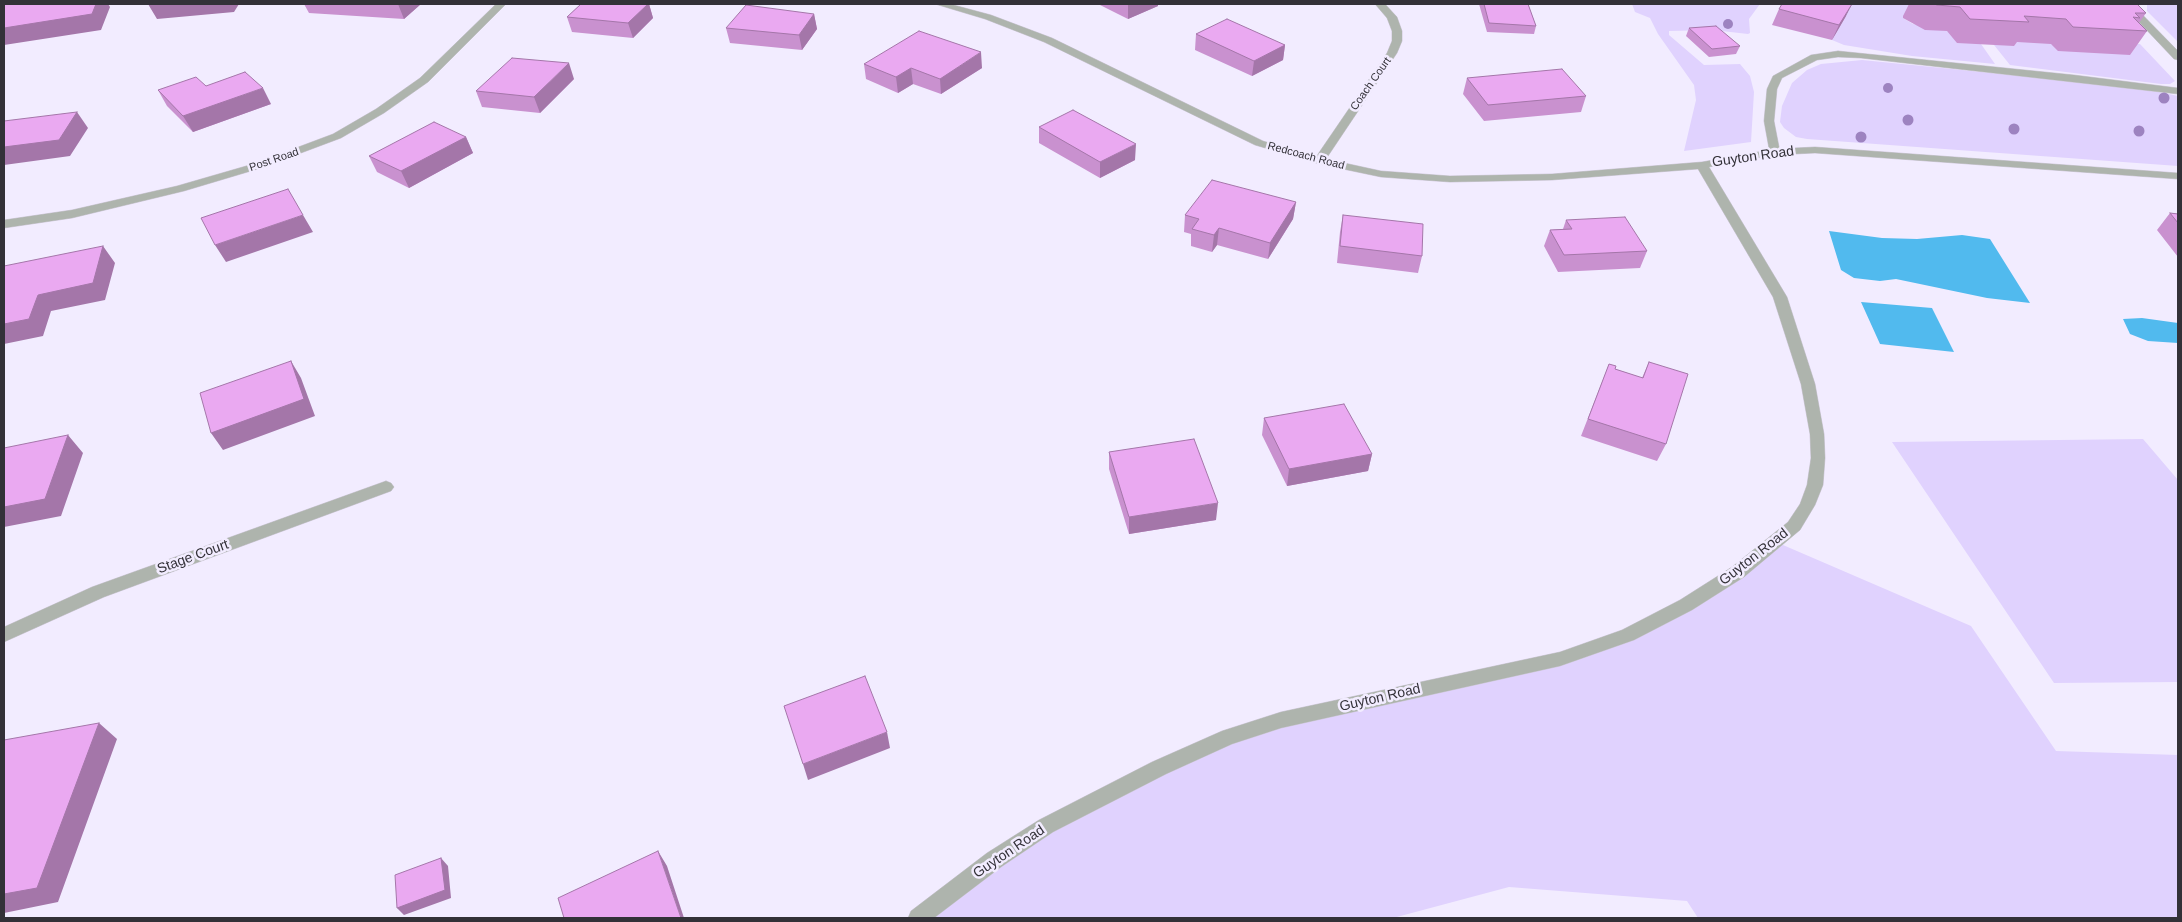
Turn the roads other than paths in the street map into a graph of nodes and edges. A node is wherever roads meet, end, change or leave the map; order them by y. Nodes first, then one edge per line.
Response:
1 (501, 4) edge
2 (940, 4) edge
3 (1380, 4) edge
4 (2127, 4) edge
5 (2178, 57) edge
6 (2178, 91) edge
7 (1774, 152) junction
8 (1319, 161) junction
9 (1702, 165) junction
10 (2178, 176) edge
11 (4, 224) edge
12 (386, 487) dead end
13 (4, 635) edge
14 (918, 918) edge

1 - 11 street, Post Road
2 - 8 street, Redcoach Road
3 - 8 street, Coach Court
4 - 5 street
6 - 7 street
7 - 9 street, Guyton Road
7 - 10 street, Guyton Road
8 - 9 street, Redcoach Road
9 - 14 street, Guyton Road
12 - 13 street, Stage Court

